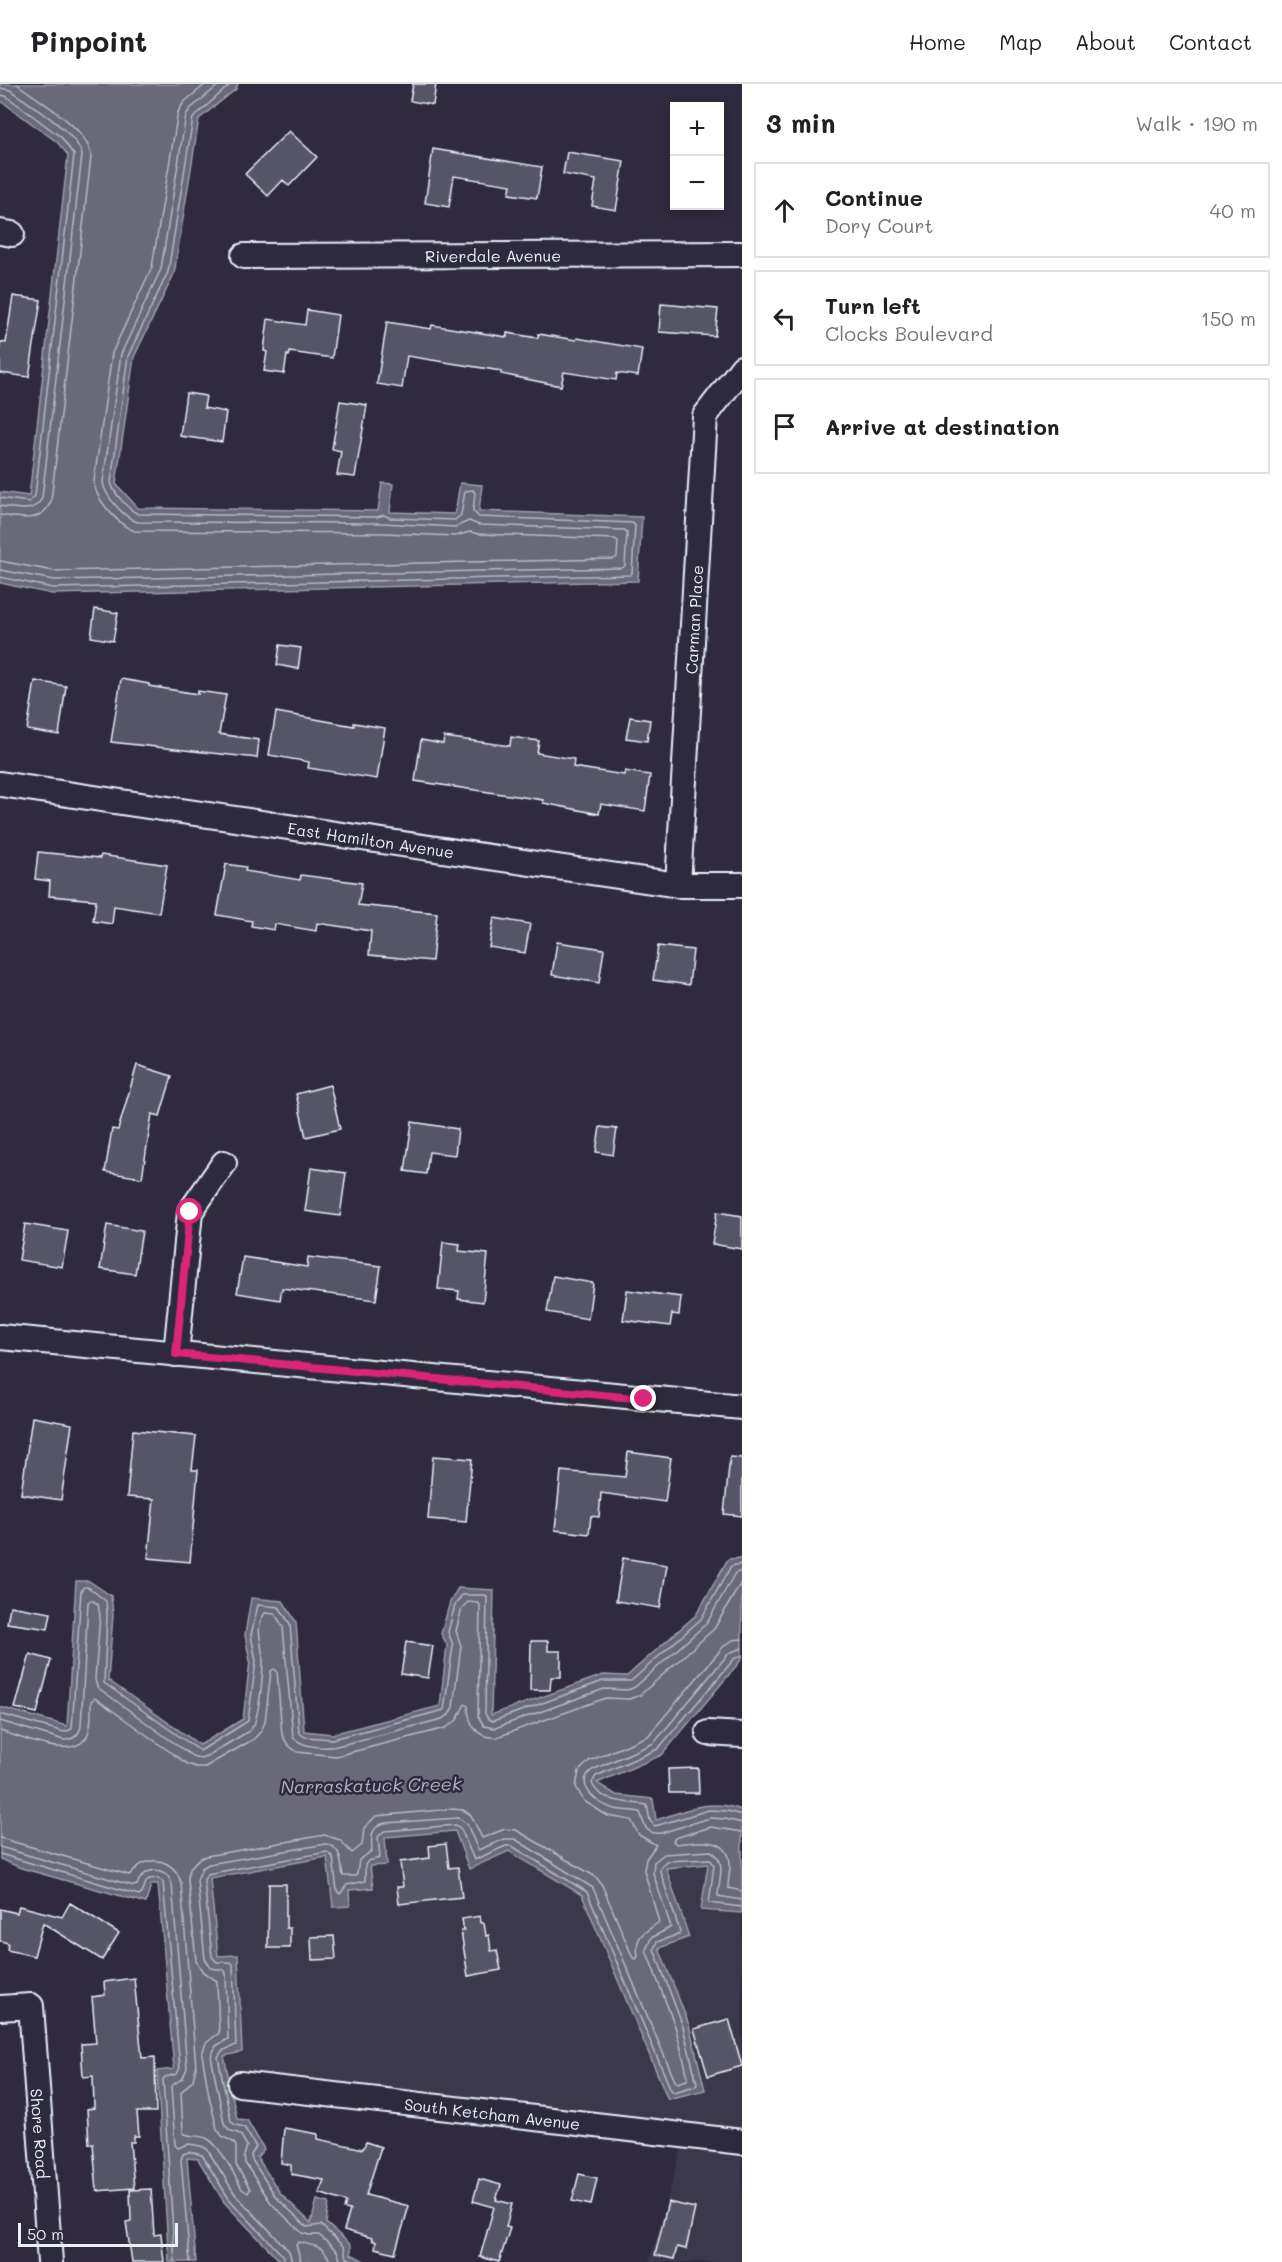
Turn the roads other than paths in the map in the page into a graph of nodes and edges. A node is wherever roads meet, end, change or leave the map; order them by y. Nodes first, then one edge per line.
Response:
1 (742, 254) edge
2 (244, 256) dead end
3 (742, 368) edge
4 (0, 784) edge
5 (678, 885) junction
6 (742, 885) edge
7 (224, 1163) dead end
8 (0, 1337) edge
9 (176, 1354) junction
10 (742, 1407) edge
11 (708, 1733) dead end
12 (742, 1735) edge
13 (0, 2008) edge
14 (240, 2084) dead end
15 (742, 2142) edge
16 (51, 2262) edge

1 - 2 street, Riverdale Avenue
3 - 5 street, Carman Place
4 - 5 street, East Hamilton Avenue
5 - 6 street, East Hamilton Avenue
7 - 9 street
8 - 9 street
9 - 10 street
11 - 12 street
13 - 16 street, Shore Road
14 - 15 street, South Ketcham Avenue

